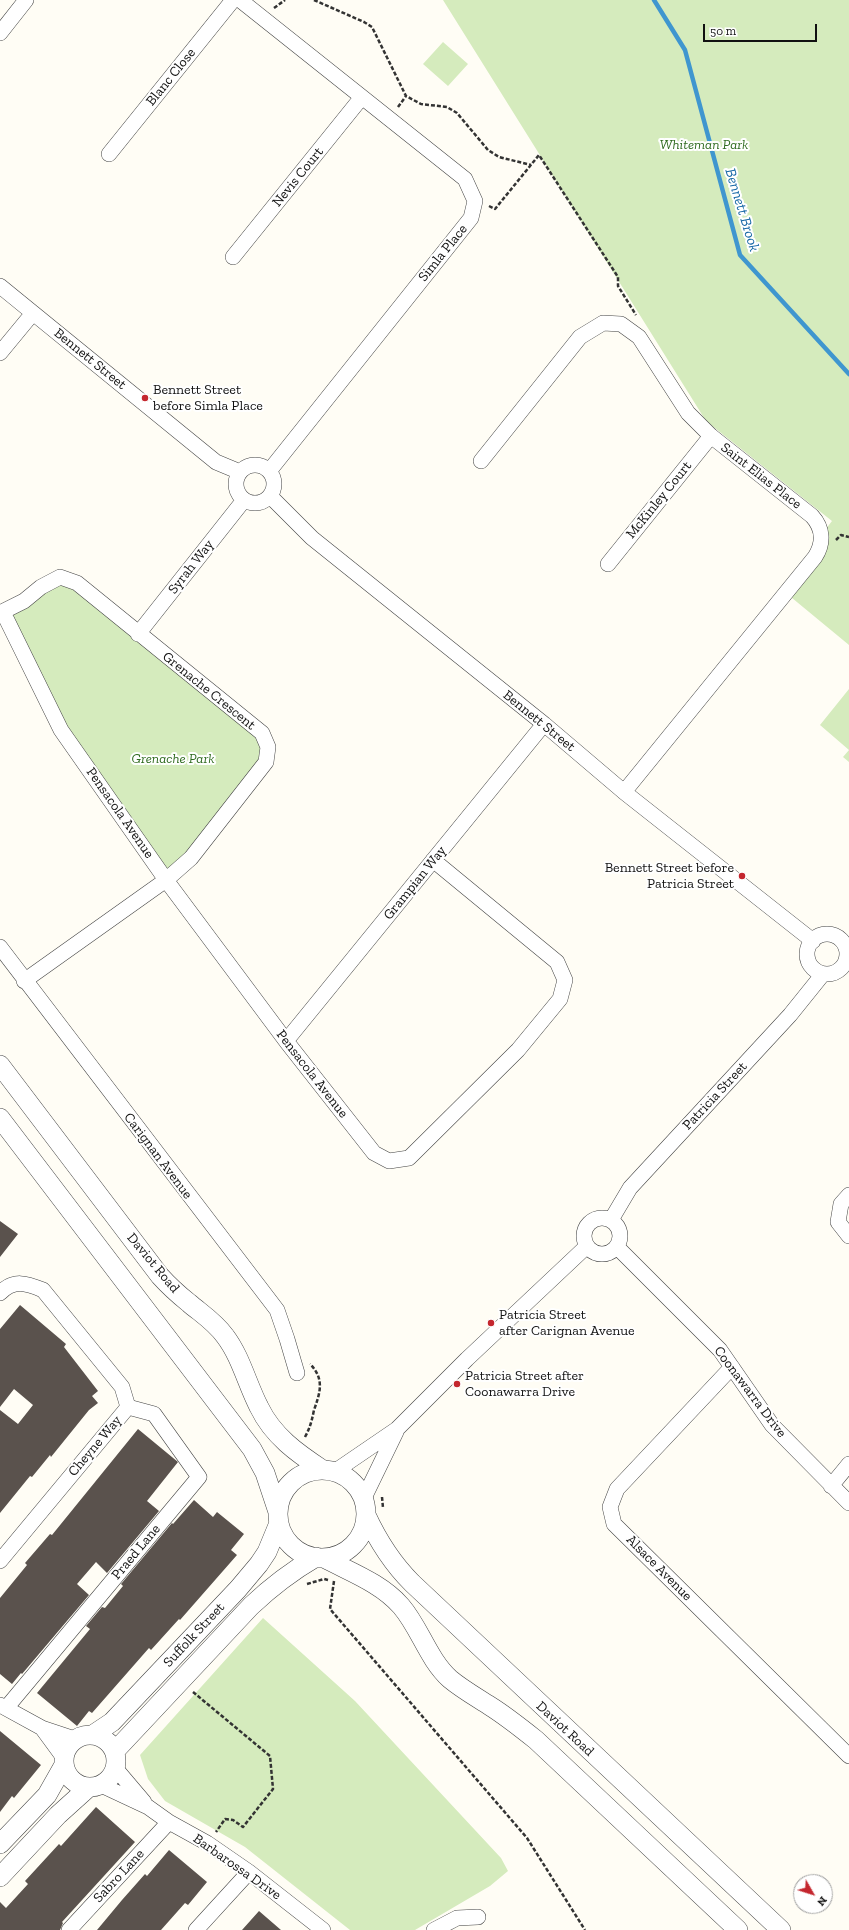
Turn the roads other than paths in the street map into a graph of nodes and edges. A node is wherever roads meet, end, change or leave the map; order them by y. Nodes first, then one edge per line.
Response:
1 (26, 0) edge
2 (232, 0) edge
3 (240, 0) edge
4 (0, 33) edge
5 (362, 97) junction
6 (109, 154) dead end
7 (234, 257) dead end
8 (0, 286) edge
9 (33, 313) junction
10 (0, 353) edge
11 (711, 436) junction
12 (481, 461) dead end
13 (270, 470) junction
14 (240, 472) junction
15 (270, 496) junction
16 (244, 500) junction
17 (608, 564) dead end
18 (2, 613) edge
19 (138, 634) junction
20 (544, 724) junction
21 (624, 792) junction
22 (433, 860) junction
23 (166, 880) junction
24 (846, 940) edge
25 (813, 941) junction
26 (0, 947) edge
27 (823, 974) junction
28 (24, 982) junction
29 (286, 1041) junction
30 (0, 1065) edge
31 (0, 1118) edge
32 (849, 1195) edge
33 (612, 1220) junction
34 (849, 1236) edge
35 (587, 1246) junction
36 (617, 1247) junction
37 (0, 1293) edge
38 (732, 1367) junction
39 (297, 1373) dead end
40 (128, 1407) junction
41 (397, 1429) junction
42 (849, 1464) edge
43 (329, 1471) junction
44 (832, 1486) junction
45 (849, 1503) edge
46 (364, 1508) junction
47 (278, 1518) junction
48 (320, 1557) junction
49 (0, 1561) edge
50 (4, 1706) edge
51 (42, 1728) junction
52 (94, 1734) junction
53 (75, 1739) junction
54 (849, 1756) edge
55 (115, 1760) junction
56 (64, 1762) junction
57 (95, 1786) junction
58 (148, 1807) junction
59 (169, 1822) junction
60 (0, 1844) edge
61 (249, 1872) junction
62 (0, 1877) edge
63 (478, 1917) dead end
64 (69, 1930) edge
65 (196, 1930) edge
66 (323, 1930) edge
67 (434, 1930) edge
68 (738, 1930) edge
69 (781, 1930) edge

1 - 4 street
2 - 6 street, Blanc Close
3 - 5 street
5 - 7 street, Nevis Court
5 - 13 street, Simla Place
8 - 9 street, Bennett Street
9 - 10 street
9 - 14 street, Bennett Street
11 - 12 street, Saint Elias Place
11 - 17 street, McKinley Court
11 - 21 street, Saint Elias Place
13 - 14 street
13 - 15 street
14 - 16 street
15 - 16 street
15 - 20 street, Bennett Street
16 - 19 street, Syrah Way
18 - 19 street, Grenache Crescent
18 - 23 street, Pensacola Avenue
19 - 23 street, Grenache Crescent
20 - 21 street, Bennett Street
20 - 22 street, Grampian Way
21 - 25 street, Bennett Street
22 - 29 street, Grampian Way
22 - 29 street, Pensacola Avenue
23 - 28 street, Grenache Crescent
23 - 29 street, Pensacola Avenue
24 - 25 street
24 - 27 street
25 - 27 street
26 - 28 street, Carignan Avenue
27 - 33 street, Patricia Street
28 - 39 street, Carignan Avenue
30 - 43 street, Daviot Road
31 - 47 street
32 - 34 street
33 - 35 street
33 - 36 street
35 - 36 street
35 - 41 street
36 - 38 street, Coonawarra Drive
37 - 40 street, Cheyne Way
38 - 44 street, Coonawarra Drive
38 - 54 street, Alsace Avenue
40 - 49 street, Cheyne Way
40 - 50 street, Praed Lane
41 - 43 street
41 - 46 street
42 - 44 street
43 - 46 street
43 - 47 street
44 - 45 street, Coonawarra Drive
46 - 48 street
46 - 69 street, Daviot Road
47 - 48 street
47 - 52 street, Suffolk Street
48 - 55 street, Suffolk Street
48 - 68 street, Daviot Road
50 - 51 street
51 - 53 street
51 - 56 street
52 - 53 street
52 - 55 street
53 - 56 street
55 - 57 street
55 - 58 street, Barbarossa Drive
56 - 57 street
56 - 60 street
57 - 58 street, Barbarossa Drive
57 - 62 street
58 - 59 street, Barbarossa Drive
59 - 61 street, Barbarossa Drive
59 - 64 street, Sabro Lane
61 - 65 street
61 - 66 street, Barbarossa Drive
63 - 67 street

